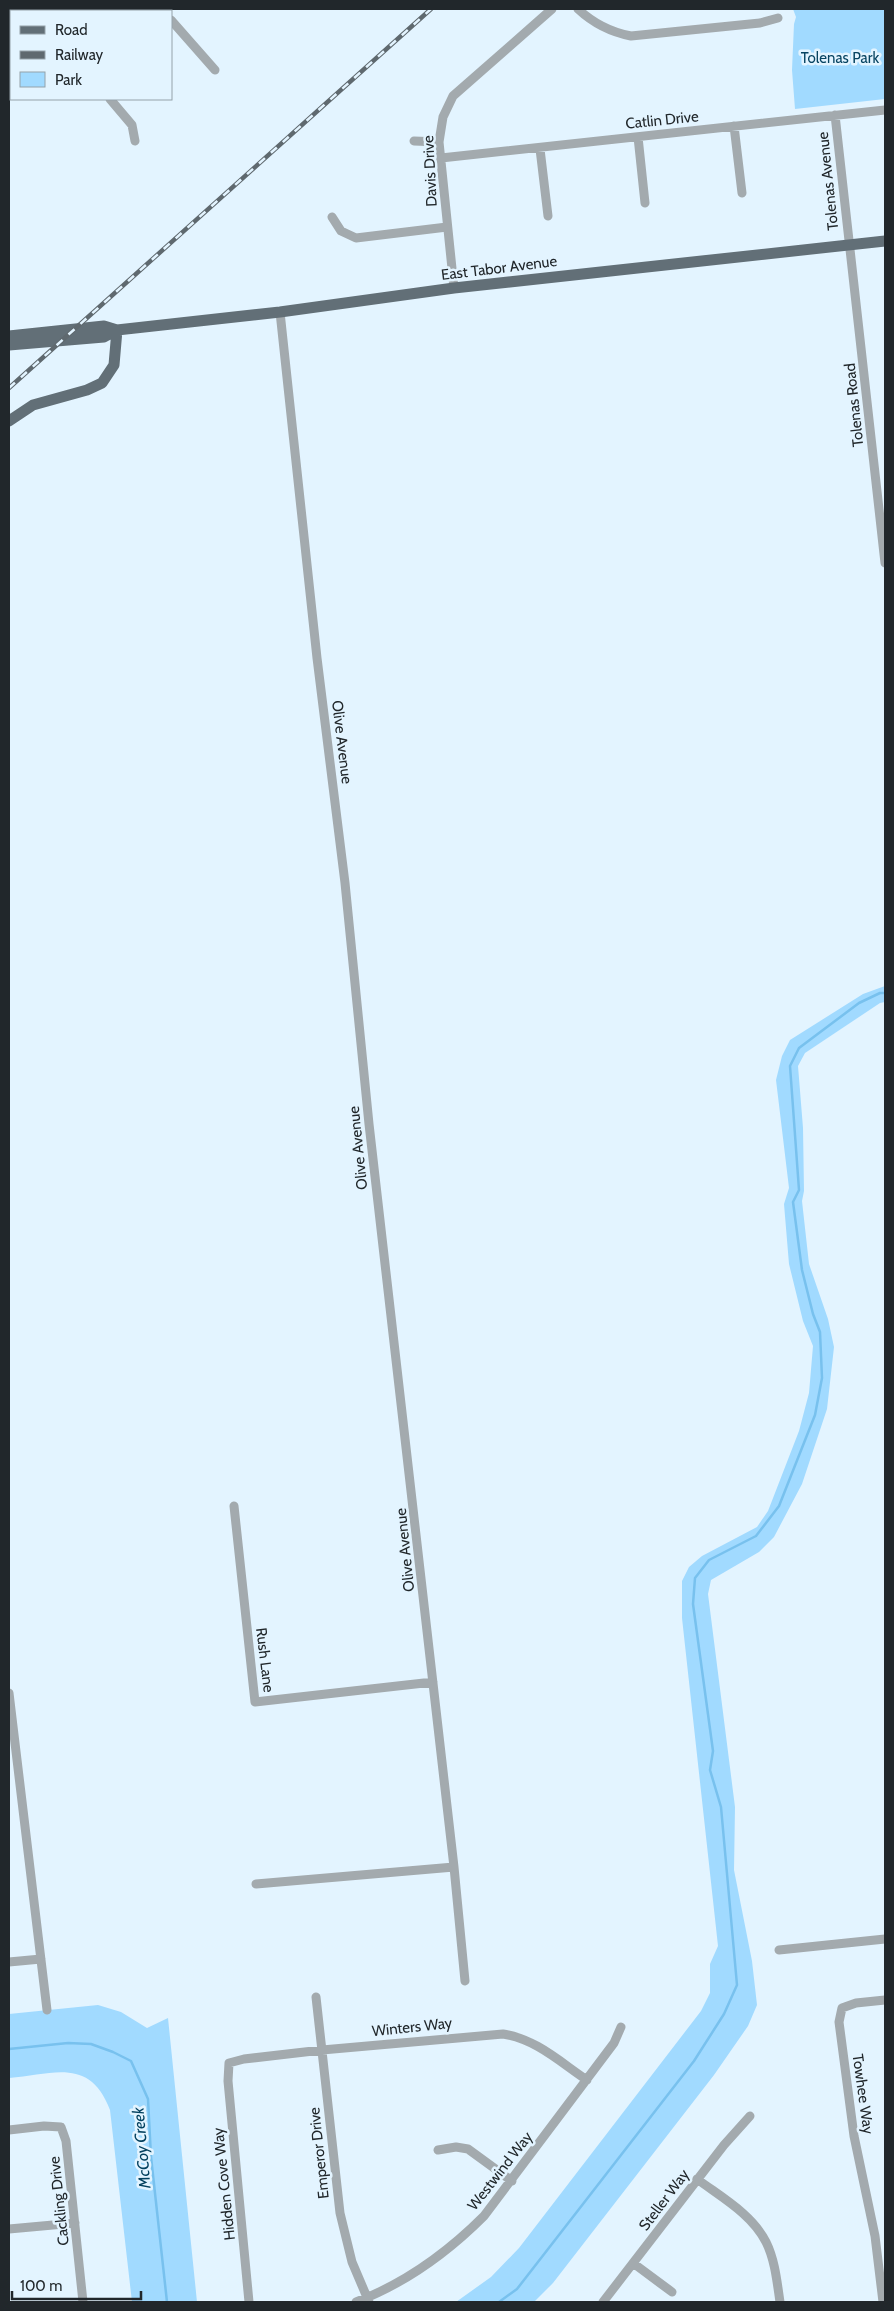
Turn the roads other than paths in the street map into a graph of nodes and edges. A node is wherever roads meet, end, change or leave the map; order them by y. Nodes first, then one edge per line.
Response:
1 (552, 9) edge
2 (578, 9) edge
3 (778, 18) dead end
4 (172, 21) edge
5 (215, 70) dead end
6 (111, 100) edge
7 (885, 110) edge
8 (835, 115) junction
9 (734, 126) junction
10 (638, 137) junction
11 (136, 141) dead end
12 (414, 141) dead end
13 (439, 142) junction
14 (540, 149) junction
15 (441, 158) junction
16 (742, 193) dead end
17 (645, 203) dead end
18 (548, 216) dead end
19 (332, 217) dead end
20 (447, 227) junction
21 (885, 241) edge
22 (849, 245) junction
23 (454, 288) junction
24 (280, 312) junction
25 (117, 330) junction
26 (9, 336) edge
27 (9, 345) edge
28 (9, 421) edge
29 (885, 563) edge
30 (234, 1506) dead end
31 (433, 1682) junction
32 (9, 1693) edge
33 (10, 1707) edge
34 (454, 1867) junction
35 (256, 1884) dead end
36 (885, 1939) edge
37 (779, 1950) dead end
38 (41, 1959) junction
39 (9, 1962) edge
40 (465, 1981) dead end
41 (316, 1997) dead end
42 (885, 2000) edge
43 (47, 2010) dead end
44 (621, 2027) dead end
45 (322, 2050) junction
46 (229, 2063) joint
47 (587, 2080) junction
48 (750, 2116) dead end
49 (9, 2130) edge
50 (438, 2150) dead end
51 (697, 2179) junction
52 (512, 2180) junction
53 (75, 2223) junction
54 (9, 2230) edge
55 (633, 2263) junction
56 (672, 2292) dead end
57 (368, 2300) edge
58 (83, 2302) edge
59 (249, 2302) edge
60 (356, 2302) edge
61 (603, 2302) edge
62 (780, 2302) edge
63 (883, 2302) edge

1 - 13 street, Davis Drive
2 - 3 street
4 - 5 street
6 - 11 street
7 - 8 street, Catlin Drive
8 - 9 street, Catlin Drive
8 - 22 street, Tolenas Avenue
9 - 10 street, Catlin Drive
9 - 16 street
10 - 14 street, Catlin Drive
10 - 17 street
12 - 13 street
13 - 15 street, Davis Drive
14 - 15 street, Catlin Drive
14 - 18 street
15 - 20 street, Davis Drive
19 - 20 street
20 - 23 street, Davis Drive
21 - 22 main road, East Tabor Avenue
22 - 23 main road, East Tabor Avenue
22 - 29 street, Tolenas Road
23 - 24 main road, East Tabor Avenue
24 - 25 main road, East Tabor Avenue
24 - 31 street, Olive Avenue
25 - 26 main road, East Tabor Avenue
25 - 27 main road, East Tabor Avenue
25 - 28 main road
30 - 31 street, Rush Lane
31 - 34 street, Olive Avenue
32 - 33 street
33 - 38 street
34 - 35 street
34 - 40 street, Olive Avenue
36 - 37 street
38 - 39 street
38 - 43 street
41 - 45 street, Emperor Drive
42 - 63 street, Towhee Way
44 - 47 street, Westwind Way
45 - 46 street, Winters Way
45 - 47 street, Winters Way
45 - 57 street, Emperor Drive
46 - 59 street, Hidden Cove Way
47 - 52 street, Westwind Way
48 - 51 street, Steller Way
49 - 53 street, Cackling Drive
50 - 52 street
51 - 55 street, Steller Way
51 - 62 street
52 - 57 street, Westwind Way
53 - 54 street
53 - 58 street, Cackling Drive
55 - 56 street
55 - 61 street, Steller Way
57 - 60 street

